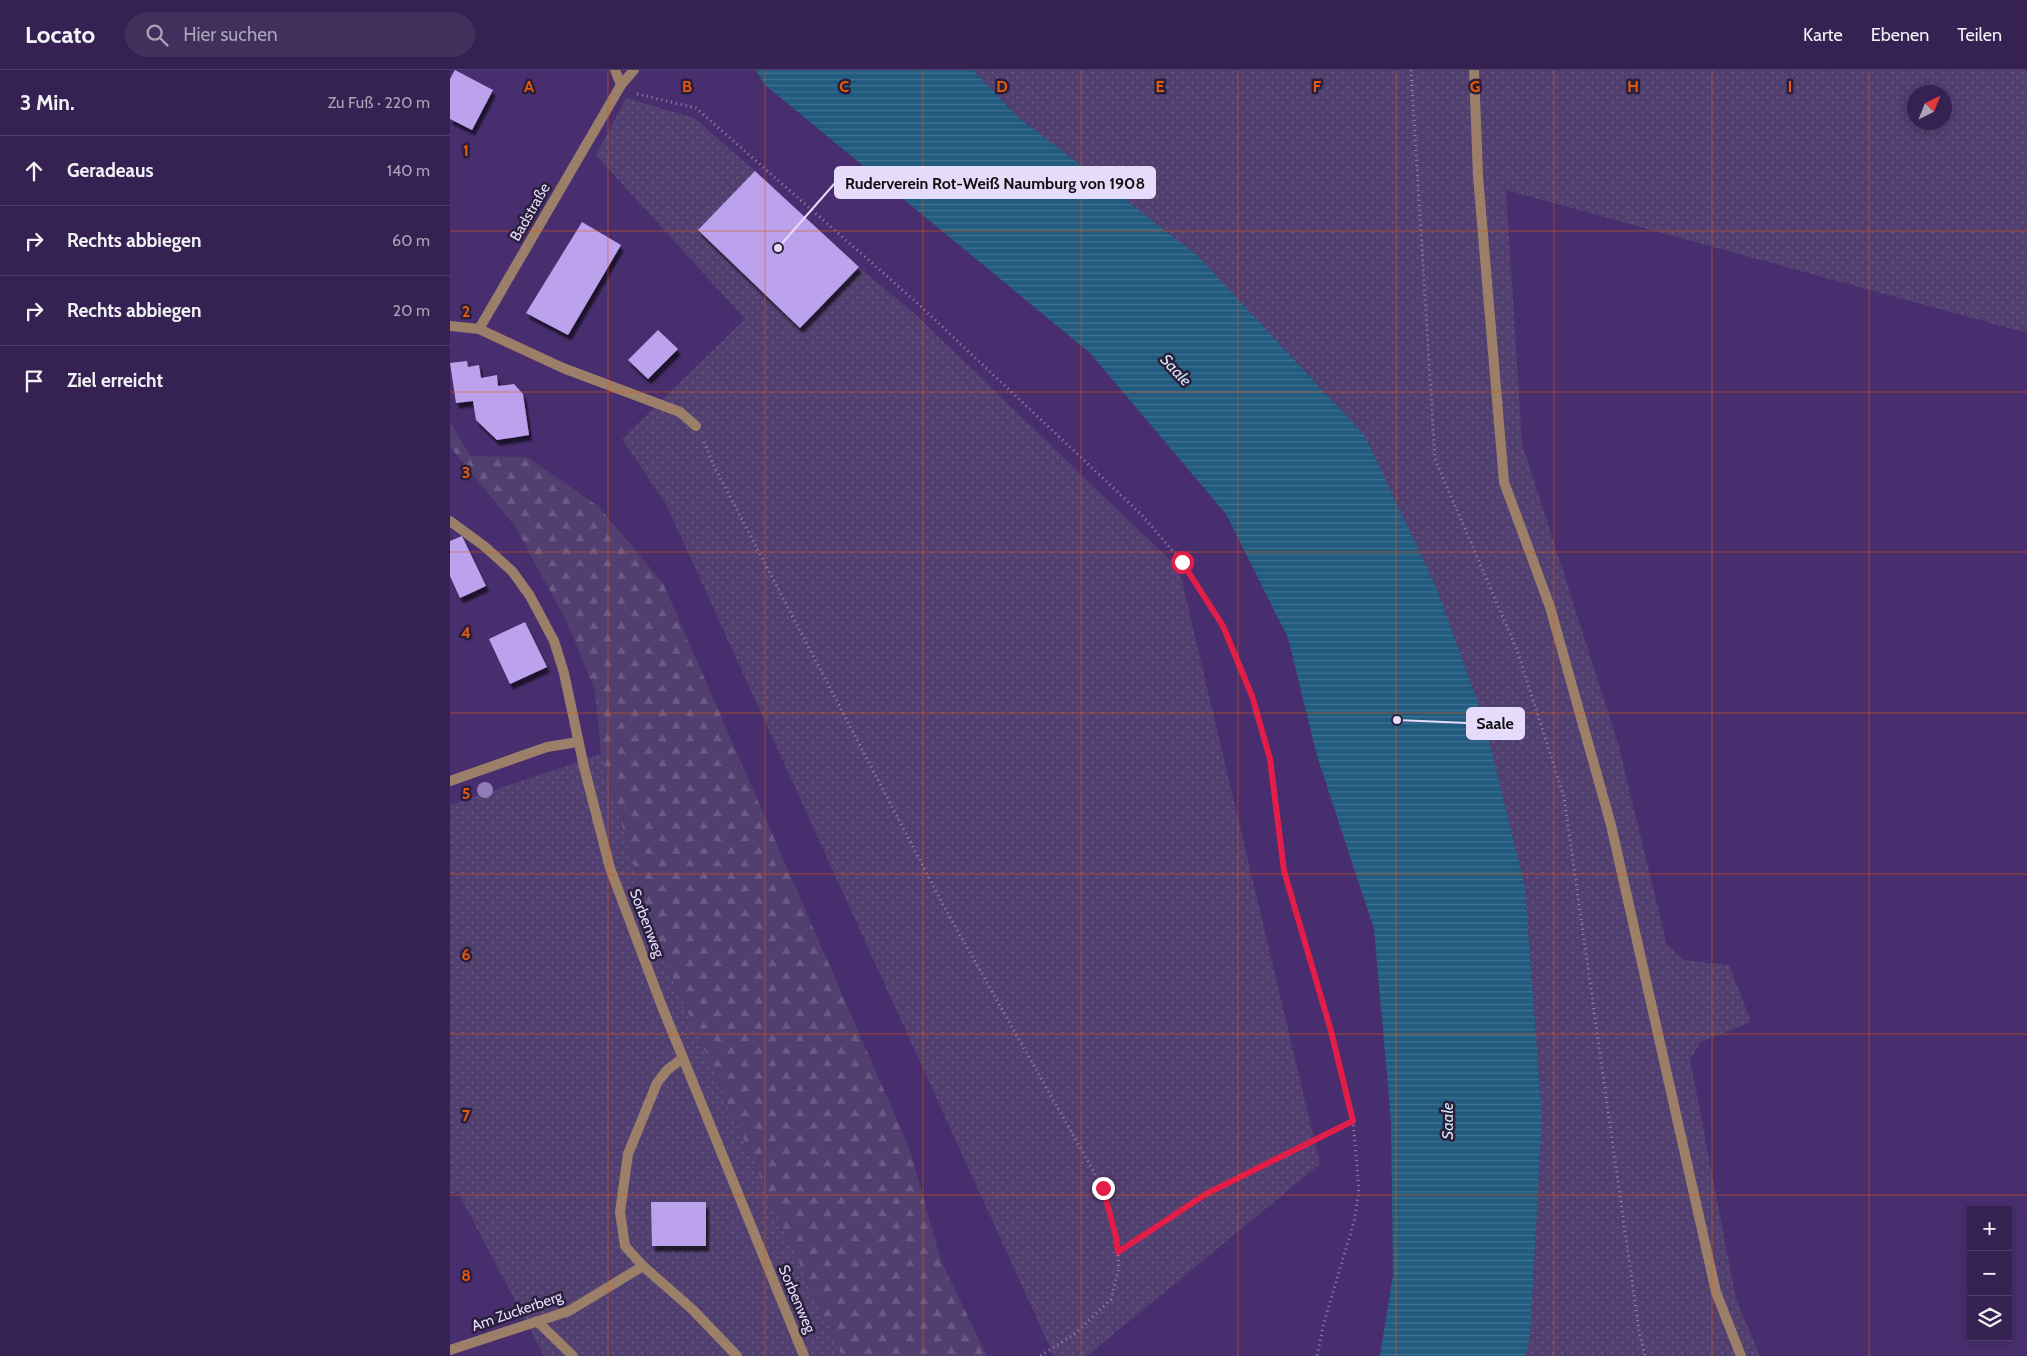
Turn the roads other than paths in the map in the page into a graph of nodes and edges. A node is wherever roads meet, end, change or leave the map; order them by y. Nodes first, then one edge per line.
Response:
1 (615, 70) edge
2 (634, 70) edge
3 (1474, 70) edge
4 (622, 85) junction
5 (450, 326) edge
6 (478, 329) junction
7 (696, 426) road end
8 (450, 521) edge
9 (578, 742) junction
10 (450, 781) edge
11 (683, 1058) junction
12 (643, 1266) junction
13 (537, 1321) junction
14 (450, 1350) edge
15 (573, 1356) edge
16 (737, 1356) edge
17 (804, 1356) edge
18 (1741, 1356) edge

1 - 4 street
2 - 4 street, Badstraße
3 - 18 street
4 - 6 street, Badstraße
5 - 6 street
6 - 7 street
8 - 9 street, Sorbenweg
9 - 10 street
9 - 11 street, Sorbenweg
11 - 12 street
11 - 17 street, Sorbenweg
12 - 13 street, Am Zuckerberg
12 - 16 street
13 - 14 street, Am Zuckerberg
13 - 15 street

